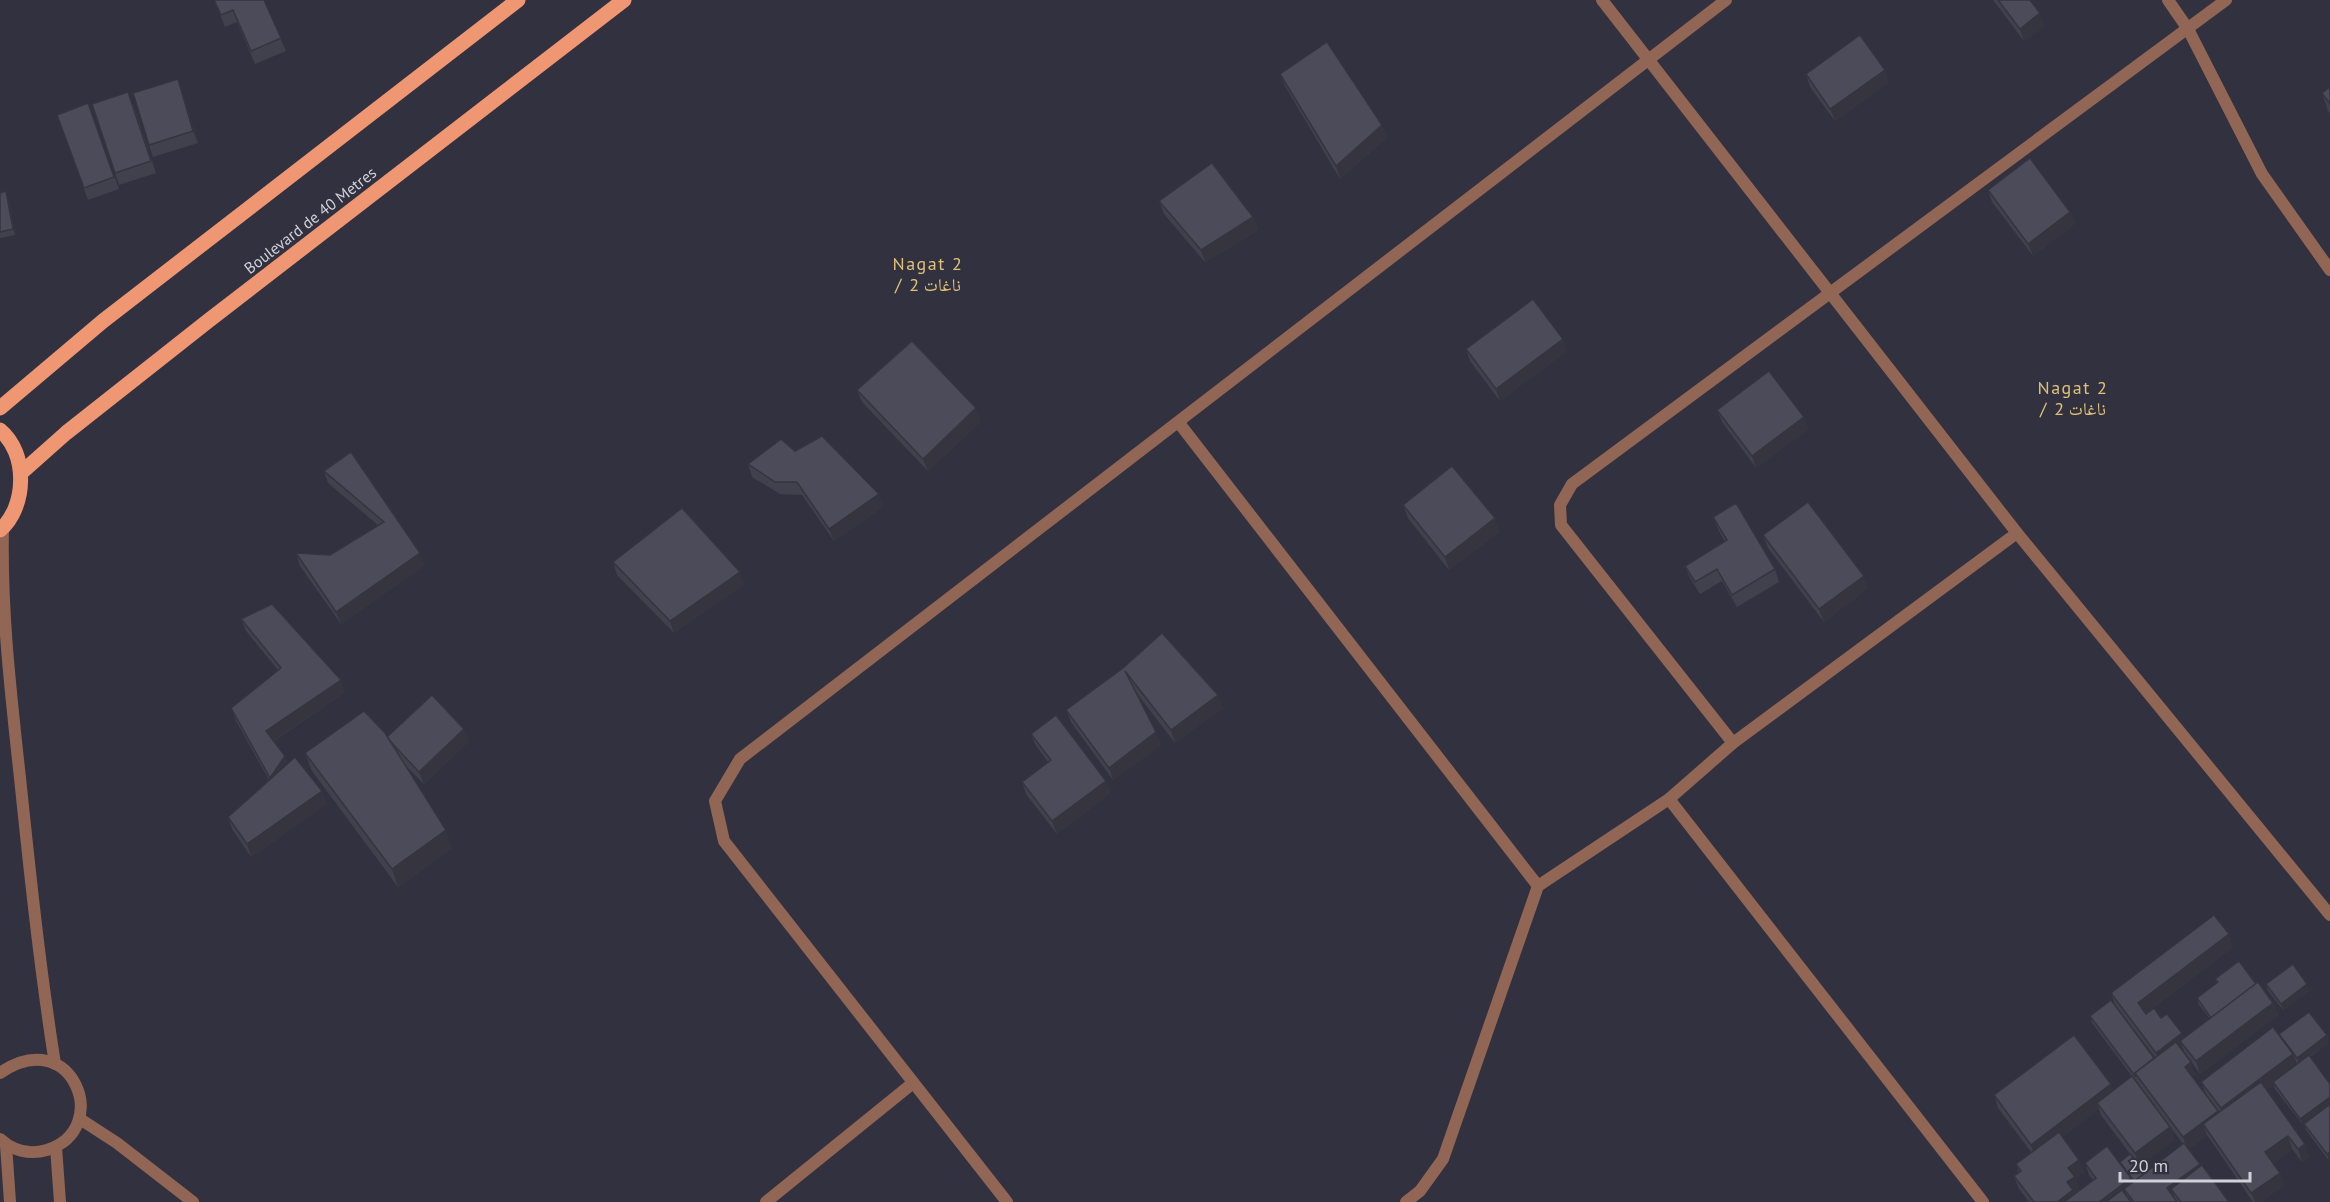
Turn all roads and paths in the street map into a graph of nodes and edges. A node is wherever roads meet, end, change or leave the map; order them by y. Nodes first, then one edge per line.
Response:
1 (518, 0) edge
2 (624, 0) edge
3 (1602, 0) edge
4 (1726, 0) edge
5 (2168, 0) edge
6 (2226, 0) edge
7 (2188, 29) junction
8 (1649, 61) junction
9 (2330, 270) edge
10 (1831, 295) junction
11 (0, 408) edge
12 (1179, 423) junction
13 (0, 430) edge
14 (21, 473) junction
15 (2, 529) edge
16 (2017, 533) junction
17 (1733, 743) junction
18 (1669, 799) junction
19 (1539, 886) junction
20 (2330, 915) edge
21 (55, 1064) junction
22 (0, 1073) edge
23 (913, 1083) junction
24 (80, 1119) junction
25 (3, 1142) edge
26 (56, 1147) junction
27 (10, 1202) edge
28 (60, 1202) edge
29 (193, 1202) edge
30 (766, 1202) edge
31 (1007, 1202) edge
32 (1406, 1202) edge
33 (1983, 1202) edge

1 - 11 main road
2 - 14 main road, Boulevard de 40 Metres
3 - 8 street
4 - 8 street
5 - 7 street
6 - 7 street
7 - 9 street
7 - 10 street
8 - 10 street
8 - 12 street
10 - 16 street
10 - 17 street
12 - 19 street
12 - 23 street
13 - 14 main road
14 - 15 main road
15 - 21 street
16 - 17 street
16 - 20 street
17 - 18 street
18 - 19 street
18 - 33 street
19 - 32 street
21 - 22 street
21 - 24 street
23 - 30 street
23 - 31 street
24 - 26 street
24 - 29 street
25 - 26 street
25 - 27 street
26 - 28 street

